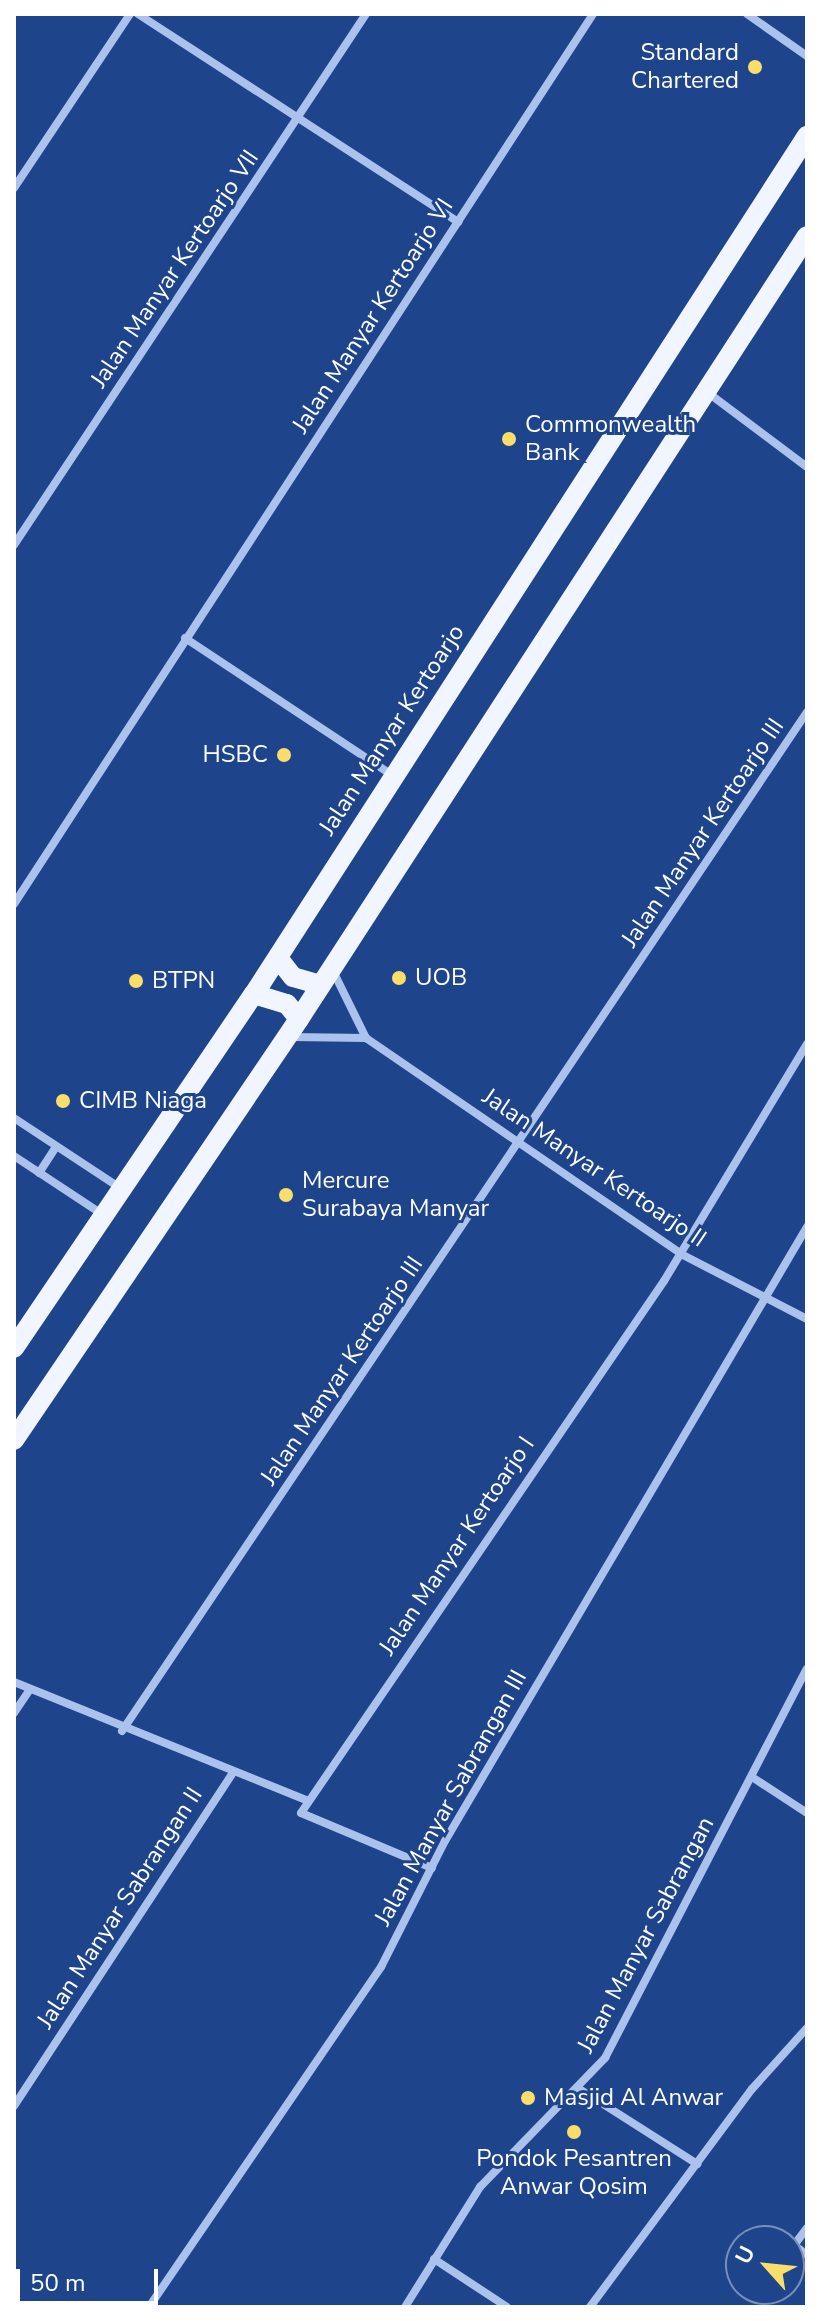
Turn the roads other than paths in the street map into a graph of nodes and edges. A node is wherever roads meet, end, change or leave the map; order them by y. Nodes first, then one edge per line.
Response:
1 (130, 14) edge
2 (138, 14) edge
3 (366, 14) edge
4 (593, 14) edge
5 (747, 14) edge
6 (807, 56) edge
7 (299, 119) junction
8 (807, 136) edge
9 (14, 188) edge
10 (458, 222) junction
11 (807, 236) edge
12 (707, 392) junction
13 (807, 467) edge
14 (14, 545) edge
15 (185, 638) junction
16 (807, 712) edge
17 (393, 776) junction
18 (14, 904) edge
19 (278, 958) junction
20 (332, 967) junction
21 (321, 985) junction
22 (254, 994) junction
23 (299, 1019) junction
24 (284, 1038) junction
25 (366, 1038) junction
26 (807, 1044) edge
27 (14, 1118) edge
28 (520, 1144) junction
29 (56, 1147) junction
30 (14, 1156) edge
31 (39, 1173) junction
32 (121, 1189) junction
33 (102, 1214) junction
34 (807, 1227) edge
35 (681, 1254) junction
36 (768, 1296) junction
37 (807, 1319) edge
38 (14, 1348) edge
39 (14, 1440) edge
40 (807, 1672) edge
41 (14, 1682) edge
42 (29, 1691) junction
43 (14, 1713) edge
44 (122, 1731) junction
45 (233, 1772) junction
46 (755, 1779) junction
47 (308, 1801) junction
48 (807, 1813) edge
49 (432, 1868) junction
50 (807, 2028) edge
51 (581, 2090) junction
52 (14, 2106) edge
53 (697, 2164) junction
54 (807, 2228) edge
55 (807, 2255) edge
56 (434, 2259) junction
57 (149, 2307) edge
58 (405, 2307) edge
59 (507, 2307) edge
60 (590, 2307) edge

1 - 9 street
2 - 7 street
3 - 7 street, Jalan Manyar Kertoarjo VII
4 - 10 street, Jalan Manyar Kertoarjo VI
5 - 6 street
7 - 10 street
7 - 14 street, Jalan Manyar Kertoarjo VII
8 - 17 main road, Jalan Manyar Kertoarjo
10 - 15 street, Jalan Manyar Kertoarjo VI
11 - 12 main road
12 - 13 street
12 - 20 main road
15 - 17 street
15 - 18 street, Jalan Manyar Kertoarjo VI
16 - 28 street, Jalan Manyar Kertoarjo III
17 - 19 main road, Jalan Manyar Kertoarjo
19 - 21 main road
19 - 22 main road, Jalan Manyar Kertoarjo
20 - 21 main road
20 - 25 street, Jalan Manyar Kertoarjo II
21 - 23 main road
22 - 23 main road
22 - 32 main road, Jalan Manyar Kertoarjo
23 - 24 main road
24 - 25 street
24 - 39 main road
25 - 28 street, Jalan Manyar Kertoarjo II
26 - 35 street, Jalan Manyar Kertoarjo I
27 - 29 street
28 - 35 street, Jalan Manyar Kertoarjo II
28 - 44 street, Jalan Manyar Kertoarjo III
29 - 31 street
29 - 32 street
30 - 31 street
31 - 33 street
32 - 33 main road, Jalan Manyar Kertoarjo
33 - 38 main road, Jalan Manyar Kertoarjo
34 - 36 street, Jalan Manyar Sabrangan III
35 - 36 street, Jalan Manyar Kertoarjo II
35 - 47 street, Jalan Manyar Kertoarjo I
36 - 37 street, Jalan Manyar Kertoarjo II
36 - 49 street, Jalan Manyar Sabrangan III
40 - 46 street, Jalan Manyar Sabrangan
41 - 42 street
42 - 43 street
42 - 44 street
44 - 45 street
45 - 47 street
45 - 52 street, Jalan Manyar Sabrangan II
46 - 48 street
46 - 51 street, Jalan Manyar Sabrangan
47 - 49 street
49 - 57 street, Jalan Manyar Sabrangan III
50 - 53 street
51 - 53 street
51 - 56 street, Jalan Manyar Sabrangan
53 - 60 street
54 - 55 street
56 - 58 street, Jalan Manyar Sabrangan
56 - 59 street

